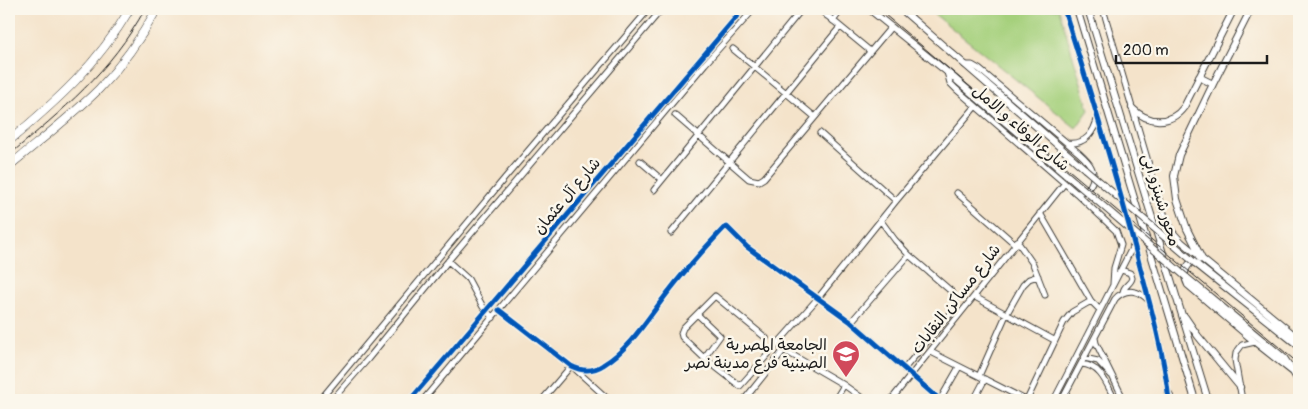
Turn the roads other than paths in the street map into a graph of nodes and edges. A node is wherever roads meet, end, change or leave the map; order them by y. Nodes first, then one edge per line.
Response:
1 (130, 9) edge
2 (156, 9) edge
3 (649, 9) edge
4 (662, 9) edge
5 (743, 9) edge
6 (754, 9) edge
7 (802, 9) edge
8 (819, 9) edge
9 (833, 9) edge
10 (841, 9) edge
11 (869, 9) edge
12 (901, 9) edge
13 (1064, 9) edge
14 (1077, 9) edge
15 (1088, 9) edge
16 (1103, 9) edge
17 (1234, 9) edge
18 (1251, 9) edge
19 (827, 16) junction
20 (833, 20) junction
21 (840, 26) junction
22 (891, 27) junction
23 (733, 49) dead end
24 (870, 51) junction
25 (754, 66) junction
26 (965, 66) junction
27 (947, 72) junction
28 (1199, 77) junction
29 (1213, 84) junction
30 (786, 93) junction
31 (975, 107) junction
32 (1132, 108) junction
33 (675, 115) dead end
34 (1098, 116) junction
35 (815, 117) junction
36 (820, 133) dead end
37 (698, 134) junction
38 (9, 141) edge
39 (1066, 143) junction
40 (640, 161) dead end
41 (730, 162) junction
42 (9, 166) edge
43 (504, 179) junction
44 (662, 180) junction
45 (1064, 184) junction
46 (512, 185) junction
47 (654, 190) dead end
48 (957, 193) dead end
49 (1076, 194) junction
50 (896, 201) junction
51 (1040, 212) junction
52 (881, 221) junction
53 (671, 233) dead end
54 (1016, 243) junction
55 (1134, 244) junction
56 (908, 254) junction
57 (1202, 259) junction
58 (448, 261) junction
59 (1121, 270) junction
60 (1038, 276) junction
61 (1113, 284) junction
62 (1123, 292) junction
63 (1045, 295) dead end
64 (974, 297) junction
65 (818, 298) junction
66 (1091, 301) junction
67 (1149, 301) junction
68 (499, 310) junction
69 (1100, 310) junction
70 (1180, 310) junction
71 (486, 312) junction
72 (696, 314) junction
73 (1006, 315) junction
74 (493, 318) junction
75 (851, 322) junction
76 (1096, 335) junction
77 (766, 338) dead end
78 (1299, 339) edge
79 (1054, 340) junction
80 (1255, 342) junction
81 (1299, 346) edge
82 (931, 352) junction
83 (704, 358) junction
84 (1084, 358) junction
85 (1081, 364) junction
86 (572, 367) junction
87 (958, 367) junction
88 (904, 368) junction
89 (1293, 372) junction
90 (911, 374) junction
91 (979, 376) junction
92 (1112, 376) junction
93 (985, 379) junction
94 (1299, 382) edge
95 (844, 385) junction
96 (740, 386) junction
97 (1240, 387) junction
98 (749, 394) junction
99 (1170, 398) edge
100 (320, 400) edge
101 (332, 400) edge
102 (410, 400) edge
103 (422, 400) edge
104 (542, 400) edge
105 (608, 400) edge
106 (744, 400) edge
107 (835, 400) edge
108 (865, 400) edge
109 (891, 400) edge
110 (940, 400) edge
111 (974, 400) edge
112 (1027, 400) edge
113 (1054, 400) edge
114 (1062, 400) edge
115 (1116, 400) edge
116 (1124, 400) edge
117 (1195, 400) edge
118 (1208, 400) edge
119 (1242, 400) edge

1 - 38 highway
2 - 42 highway
3 - 43 street
4 - 46 street
5 - 71 street, شارع آل عثمان
6 - 68 street, شارع آل عثمان
7 - 25 street
8 - 19 street
9 - 19 street
10 - 20 street
11 - 22 main road, شارع الوفاء و الامل
12 - 26 main road, شارع الوفاء و الامل
13 - 34 street
14 - 117 main road, محور شينزو ابى
15 - 70 main road, محور شينزو ابى
16 - 32 street
17 - 28 main road
18 - 29 main road
19 - 20 street
20 - 21 street
21 - 24 street
21 - 30 street
22 - 24 street
22 - 27 main road, شارع الوفاء و الامل
23 - 25 street
24 - 35 street
25 - 30 street
25 - 37 street
26 - 39 street, شارع الوفاء و الامل
26 - 81 main road, bridge
27 - 31 street, شارع الوفاء و الامل
27 - 89 main road, bridge
28 - 29 main road
28 - 32 main road
29 - 57 main road
30 - 35 street
30 - 41 street
31 - 45 street, شارع الوفاء و الامل
31 - 50 street
32 - 57 street
33 - 37 street
34 - 39 street, شارع الوفاء و الامل
34 - 55 street
35 - 41 street
36 - 50 street
37 - 41 street
37 - 44 street
39 - 49 street
40 - 44 street
41 - 53 street
43 - 46 street
43 - 100 street
44 - 47 street
45 - 49 street, شارع الوفاء و الامل
45 - 51 street, شارع مساكن النقابات
46 - 58 street
48 - 54 street
49 - 61 street, شارع الوفاء و الامل
50 - 52 street
51 - 54 street, شارع مساكن النقابات
51 - 66 street
52 - 56 street
52 - 65 street
54 - 60 street
54 - 64 street, شارع مساكن النقابات
55 - 59 street
55 - 67 street
56 - 75 street
56 - 88 street
57 - 78 main road
57 - 80 main road
58 - 71 street
58 - 101 street
59 - 61 street
59 - 62 street
60 - 63 street
60 - 73 street
61 - 69 street
62 - 67 street
62 - 76 street
64 - 73 street
64 - 82 street, شارع مساكن النقابات
65 - 75 street
65 - 86 street
65 - 96 street
66 - 69 street
66 - 79 street
67 - 99 street
68 - 74 street, شارع آل عثمان
68 - 86 street
69 - 113 street
70 - 97 main road
70 - 118 main road, محور شينزو ابى
71 - 74 street
71 - 102 street, شارع آل عثمان
72 - 77 street
72 - 83 street
72 - 83 street
73 - 79 street
73 - 91 street
74 - 103 street, شارع آل عثمان
75 - 88 street
76 - 84 street
76 - 92 street
79 - 112 street
80 - 89 main road
80 - 97 street
82 - 87 street
82 - 90 street, شارع مساكن النقابات
83 - 96 street
84 - 85 street
84 - 92 street
85 - 114 street
85 - 115 street
86 - 104 street
86 - 105 street
87 - 91 street
87 - 110 street
88 - 90 street
89 - 94 main road
90 - 109 street, شارع مساكن النقابات
90 - 110 street
91 - 93 street
92 - 116 street
93 - 111 street
93 - 112 street
95 - 98 street
95 - 107 street
95 - 108 street
96 - 98 street
97 - 119 street
98 - 106 street

